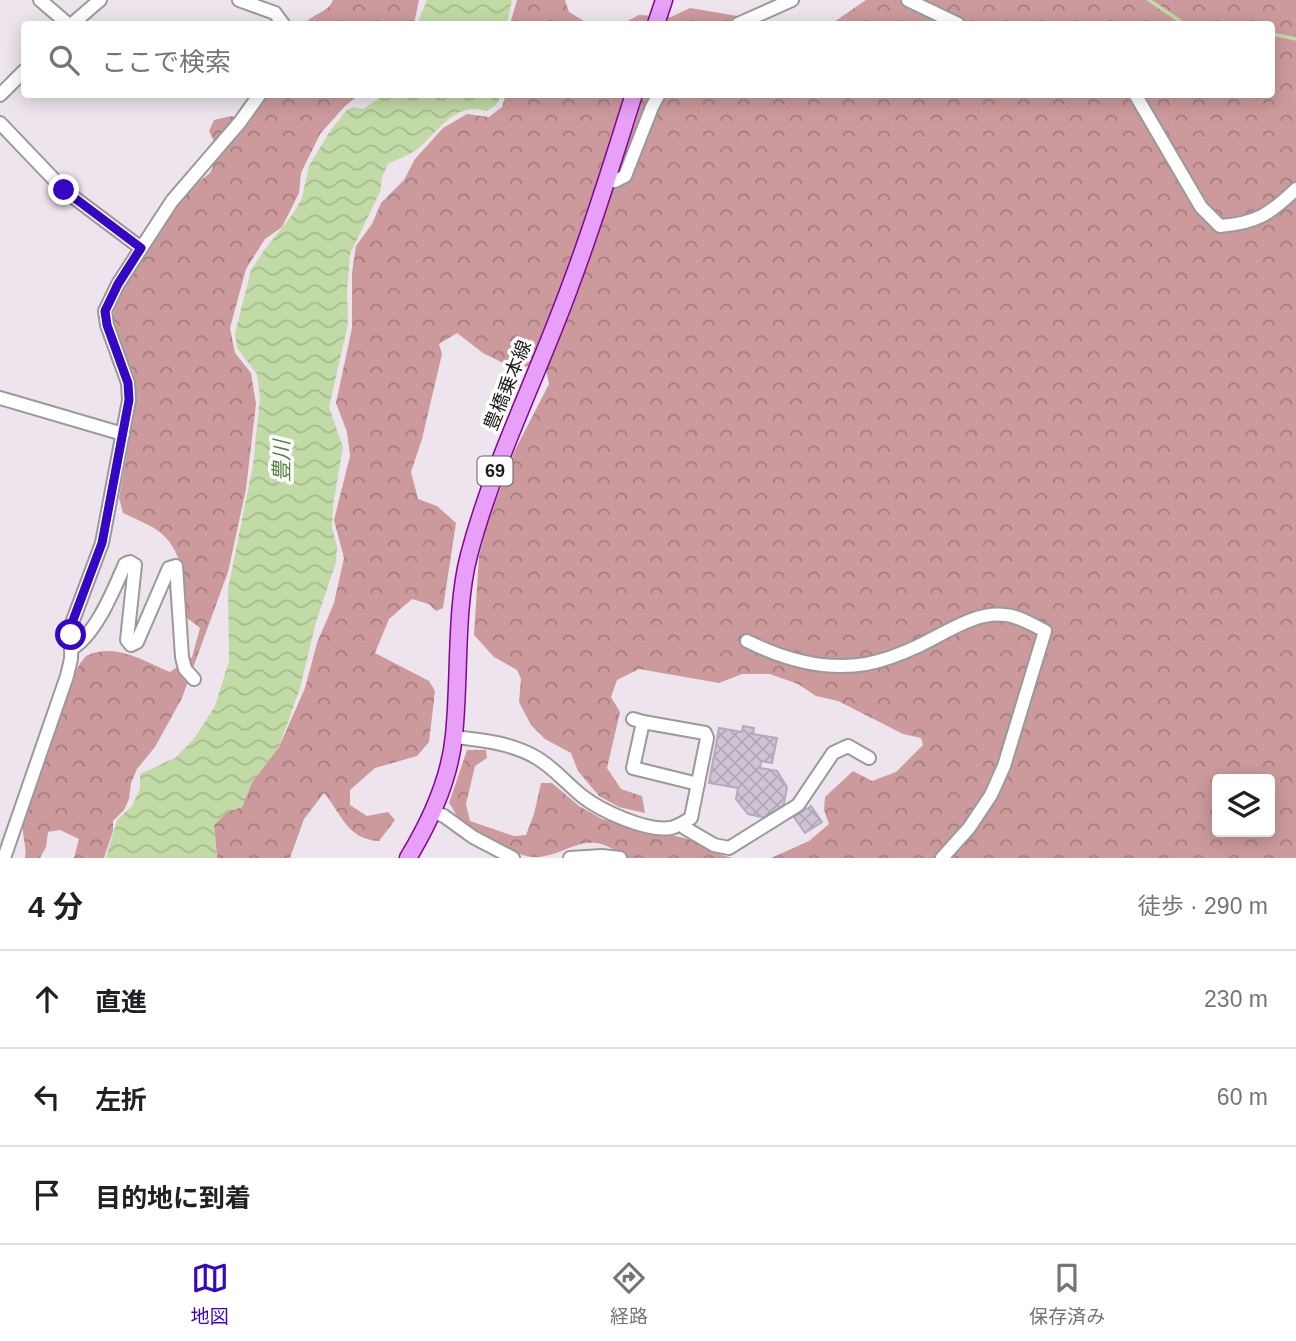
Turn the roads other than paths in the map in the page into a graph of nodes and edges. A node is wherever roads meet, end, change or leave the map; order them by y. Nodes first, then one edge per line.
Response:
1 (40, 0) edge
2 (100, 0) edge
3 (239, 0) edge
4 (664, 0) edge
5 (792, 0) edge
6 (908, 0) edge
7 (66, 21) edge
8 (74, 21) edge
9 (281, 21) edge
10 (657, 21) edge
11 (745, 21) edge
12 (952, 21) edge
13 (21, 74) edge
14 (0, 95) edge
15 (257, 98) edge
16 (633, 98) edge
17 (657, 98) edge
18 (1137, 98) edge
19 (0, 123) edge
20 (605, 182) junction
21 (1296, 189) edge
22 (141, 248) junction
23 (0, 398) edge
24 (123, 434) junction
25 (747, 642) dead end
26 (71, 649) junction
27 (194, 679) dead end
28 (454, 737) junction
29 (869, 758) dead end
30 (698, 784) junction
31 (433, 812) junction
32 (683, 824) junction
33 (4, 852) edge
34 (408, 858) edge
35 (513, 858) edge
36 (570, 858) edge
37 (620, 858) edge
38 (942, 858) edge

1 - 7 street
2 - 8 street
3 - 9 street
4 - 10 main road
5 - 11 street
6 - 12 street
13 - 14 street
15 - 22 street
16 - 20 main road, 豊橋乗本線 / 69
17 - 20 street
18 - 21 street
19 - 22 street
20 - 28 main road, 豊橋乗本線 / 69
22 - 24 street
23 - 24 street
24 - 26 street
25 - 38 street
26 - 27 street
26 - 33 street
28 - 31 main road, 豊橋乗本線 / 69
28 - 32 street
29 - 32 street
30 - 30 street
30 - 32 street
31 - 34 main road, 豊橋乗本線 / 69
31 - 35 street
36 - 37 street

